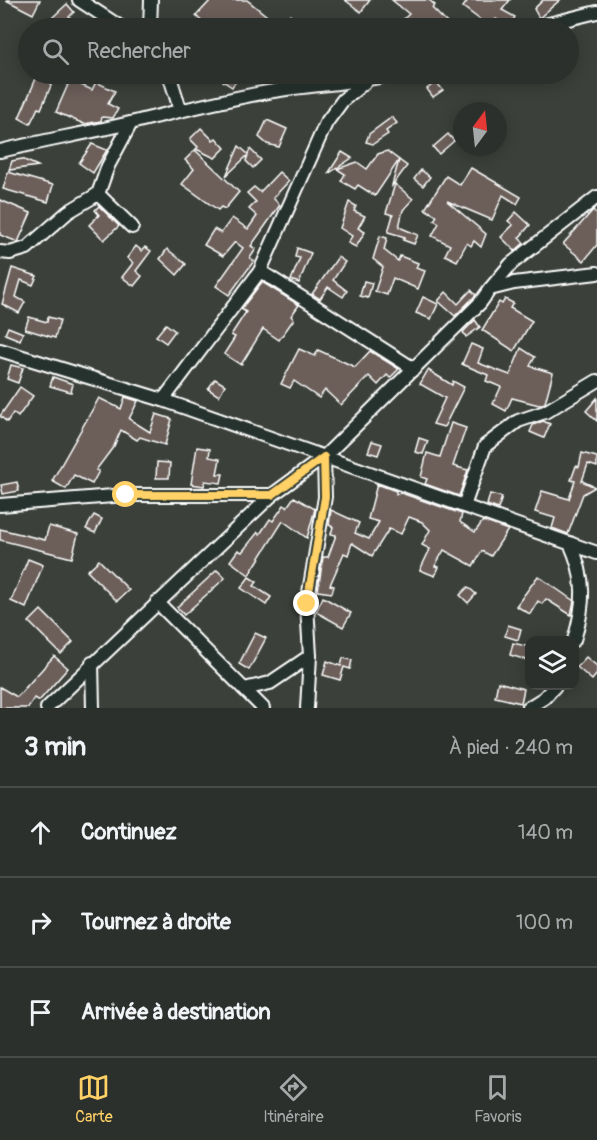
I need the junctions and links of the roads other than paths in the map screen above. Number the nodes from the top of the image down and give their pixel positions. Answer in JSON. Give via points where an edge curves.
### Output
{"nodes":[{"id":1,"x":79,"y":0,"type":"edge"},
{"id":2,"x":151,"y":0,"type":"edge"},
{"id":3,"x":597,"y":12,"type":"edge"},
{"id":4,"x":107,"y":18,"type":"edge"},
{"id":5,"x":150,"y":18,"type":"edge"},
{"id":6,"x":573,"y":18,"type":"edge"},
{"id":7,"x":172,"y":84,"type":"edge"},
{"id":8,"x":320,"y":84,"type":"edge"},
{"id":9,"x":362,"y":84,"type":"edge"},
{"id":10,"x":180,"y":109,"type":"junction"},
{"id":11,"x":131,"y":123,"type":"junction"},
{"id":12,"x":0,"y":151,"type":"edge"},
{"id":13,"x":98,"y":194,"type":"junction"},
{"id":14,"x":597,"y":197,"type":"edge"},
{"id":15,"x":132,"y":226,"type":"dead end"},
{"id":16,"x":0,"y":252,"type":"edge"},
{"id":17,"x":260,"y":271,"type":"junction"},
{"id":18,"x":597,"y":273,"type":"edge"},
{"id":19,"x":490,"y":289,"type":"junction"},
{"id":20,"x":0,"y":350,"type":"edge"},
{"id":21,"x":414,"y":369,"type":"junction"},
{"id":22,"x":597,"y":381,"type":"edge"},
{"id":23,"x":163,"y":400,"type":"junction"},
{"id":24,"x":324,"y":457,"type":"junction"},
{"id":25,"x":272,"y":495,"type":"junction"},
{"id":26,"x":0,"y":505,"type":"edge"},
{"id":27,"x":464,"y":506,"type":"junction"},
{"id":28,"x":570,"y":543,"type":"junction"},
{"id":29,"x":597,"y":553,"type":"edge"},
{"id":30,"x":157,"y":602,"type":"junction"},
{"id":31,"x":575,"y":636,"type":"edge"},
{"id":32,"x":310,"y":656,"type":"junction"},
{"id":33,"x":92,"y":663,"type":"junction"},
{"id":34,"x":244,"y":689,"type":"junction"},
{"id":35,"x":551,"y":690,"type":"edge"},
{"id":36,"x":47,"y":708,"type":"edge"},
{"id":37,"x":93,"y":708,"type":"edge"},
{"id":38,"x":263,"y":708,"type":"edge"},
{"id":39,"x":308,"y":708,"type":"edge"},
{"id":40,"x":528,"y":708,"type":"edge"}],
"edges":[{"from":1,"to":4,"type":"street"},
{"from":2,"to":5,"type":"street"},
{"from":3,"to":6,"type":"street"},
{"from":7,"to":10,"type":"street"},
{"from":8,"to":10,"type":"street"},
{"from":9,"to":17,"type":"street","via":[[343,100],[326,123]]},
{"from":10,"to":11,"type":"street"},
{"from":11,"to":12,"type":"street"},
{"from":11,"to":13,"type":"street"},
{"from":13,"to":15,"type":"street"},
{"from":13,"to":16,"type":"street","via":[[68,212],[27,248]]},
{"from":14,"to":19,"type":"street","via":[[511,264]]},
{"from":17,"to":21,"type":"street"},
{"from":17,"to":23,"type":"street"},
{"from":18,"to":19,"type":"street"},
{"from":19,"to":21,"type":"street"},
{"from":20,"to":23,"type":"street"},
{"from":21,"to":24,"type":"street"},
{"from":22,"to":27,"type":"street","via":[[545,412],[518,421],[485,446]]},
{"from":23,"to":24,"type":"street"},
{"from":24,"to":25,"type":"street"},
{"from":24,"to":27,"type":"street"},
{"from":24,"to":32,"type":"street","via":[[325,497],[307,604]]},
{"from":25,"to":26,"type":"street","via":[[126,495]]},
{"from":25,"to":30,"type":"street"},
{"from":27,"to":28,"type":"street"},
{"from":28,"to":29,"type":"street"},
{"from":28,"to":31,"type":"street","via":[[584,583]]},
{"from":30,"to":33,"type":"street"},
{"from":30,"to":34,"type":"street"},
{"from":32,"to":34,"type":"street","via":[[270,683]]},
{"from":32,"to":39,"type":"street"},
{"from":33,"to":36,"type":"street"},
{"from":33,"to":37,"type":"street"},
{"from":34,"to":38,"type":"street"},
{"from":35,"to":40,"type":"street"}]}
